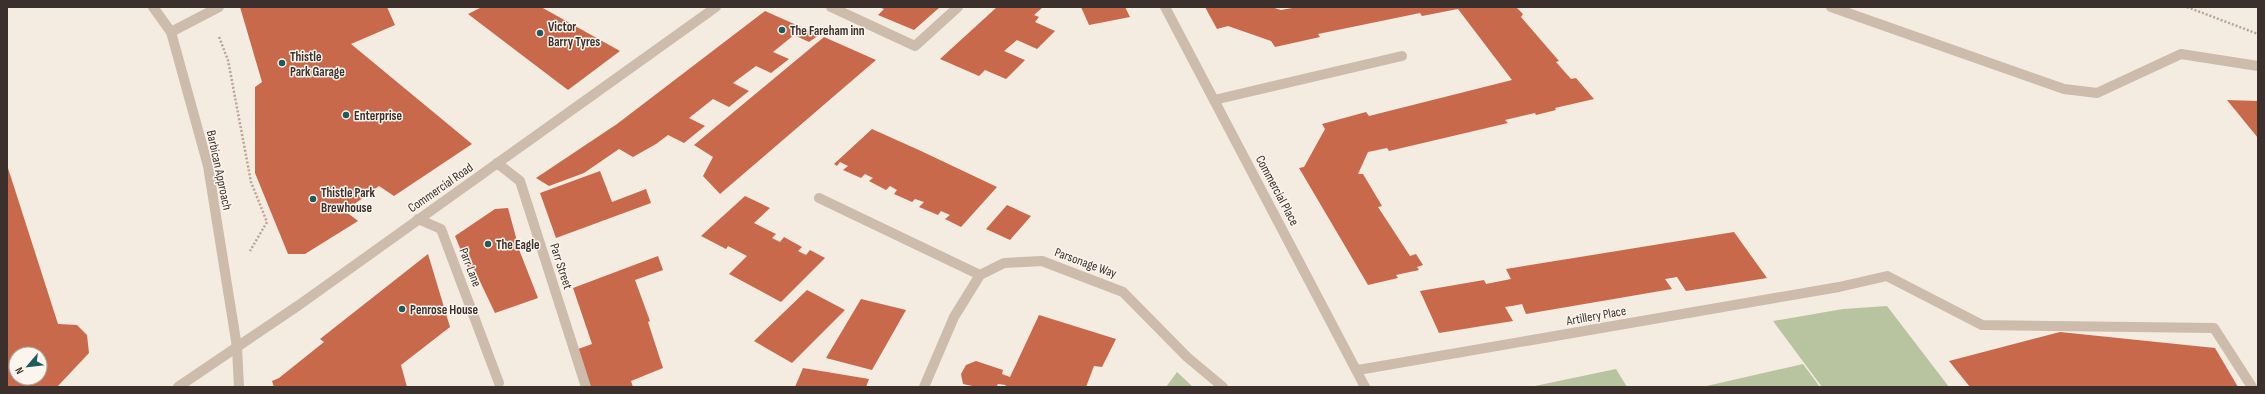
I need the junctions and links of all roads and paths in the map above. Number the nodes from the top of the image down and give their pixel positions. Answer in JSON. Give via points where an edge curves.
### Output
{"nodes":[{"id":1,"x":153,"y":7,"type":"edge"},
{"id":2,"x":219,"y":7,"type":"edge"},
{"id":3,"x":716,"y":7,"type":"edge"},
{"id":4,"x":831,"y":7,"type":"edge"},
{"id":5,"x":958,"y":7,"type":"edge"},
{"id":6,"x":1165,"y":7,"type":"edge"},
{"id":7,"x":1830,"y":7,"type":"edge"},
{"id":8,"x":2188,"y":7,"type":"edge"},
{"id":9,"x":210,"y":12,"type":"junction"},
{"id":10,"x":171,"y":32,"type":"junction"},
{"id":11,"x":2258,"y":34,"type":"edge"},
{"id":12,"x":1402,"y":56,"type":"dead end"},
{"id":13,"x":2258,"y":66,"type":"edge"},
{"id":14,"x":1214,"y":100,"type":"junction"},
{"id":15,"x":497,"y":163,"type":"junction"},
{"id":16,"x":819,"y":198,"type":"dead end"},
{"id":17,"x":418,"y":219,"type":"junction"},
{"id":18,"x":980,"y":275,"type":"junction"},
{"id":19,"x":228,"y":288,"type":"junction"},
{"id":20,"x":237,"y":347,"type":"junction"},
{"id":21,"x":1358,"y":370,"type":"junction"},
{"id":22,"x":499,"y":383,"type":"dead end"},
{"id":23,"x":178,"y":387,"type":"edge"},
{"id":24,"x":239,"y":387,"type":"edge"},
{"id":25,"x":586,"y":387,"type":"edge"},
{"id":26,"x":924,"y":387,"type":"edge"},
{"id":27,"x":1223,"y":387,"type":"edge"},
{"id":28,"x":1365,"y":387,"type":"edge"},
{"id":29,"x":2252,"y":387,"type":"edge"}],
"edges":[{"from":1,"to":10,"type":"street","name":"Barbican Approach"},
{"from":2,"to":9,"type":"street"},
{"from":3,"to":15,"type":"street","name":"Commercial Road"},
{"from":4,"to":5,"type":"street","via":[[914,46]]},
{"from":6,"to":14,"type":"street","name":"Commercial Place"},
{"from":7,"to":13,"type":"street","via":[[2064,89],[2097,93],[2180,54]]},
{"from":8,"to":11,"type":"path"},
{"from":9,"to":10,"type":"street"},
{"from":9,"to":19,"type":"path","via":[[228,60],[251,182],[267,222]]},
{"from":10,"to":19,"type":"street","name":"Barbican Approach","via":[[208,166]]},
{"from":12,"to":14,"type":"street"},
{"from":14,"to":21,"type":"street","name":"Commercial Place"},
{"from":15,"to":17,"type":"street","name":"Commercial Road"},
{"from":15,"to":25,"type":"street","name":"Parr Street","via":[[520,180]]},
{"from":16,"to":18,"type":"street"},
{"from":17,"to":20,"type":"street","name":"Commercial Road"},
{"from":17,"to":22,"type":"street","name":"Parr Lane","via":[[441,229]]},
{"from":18,"to":26,"type":"street","via":[[954,317]]},
{"from":18,"to":27,"type":"street","name":"Parsonage Way","via":[[1004,263],[1042,261],[1123,292],[1187,357]]},
{"from":19,"to":20,"type":"street","name":"Barbican Approach"},
{"from":20,"to":23,"type":"street","name":"Commercial Road"},
{"from":20,"to":24,"type":"street","name":"Barbican Approach"},
{"from":21,"to":28,"type":"street","name":"Commercial Place"},
{"from":21,"to":29,"type":"street","name":"Artillery Place","via":[[1839,287],[1887,276],[1982,325],[2214,328]]}]}
